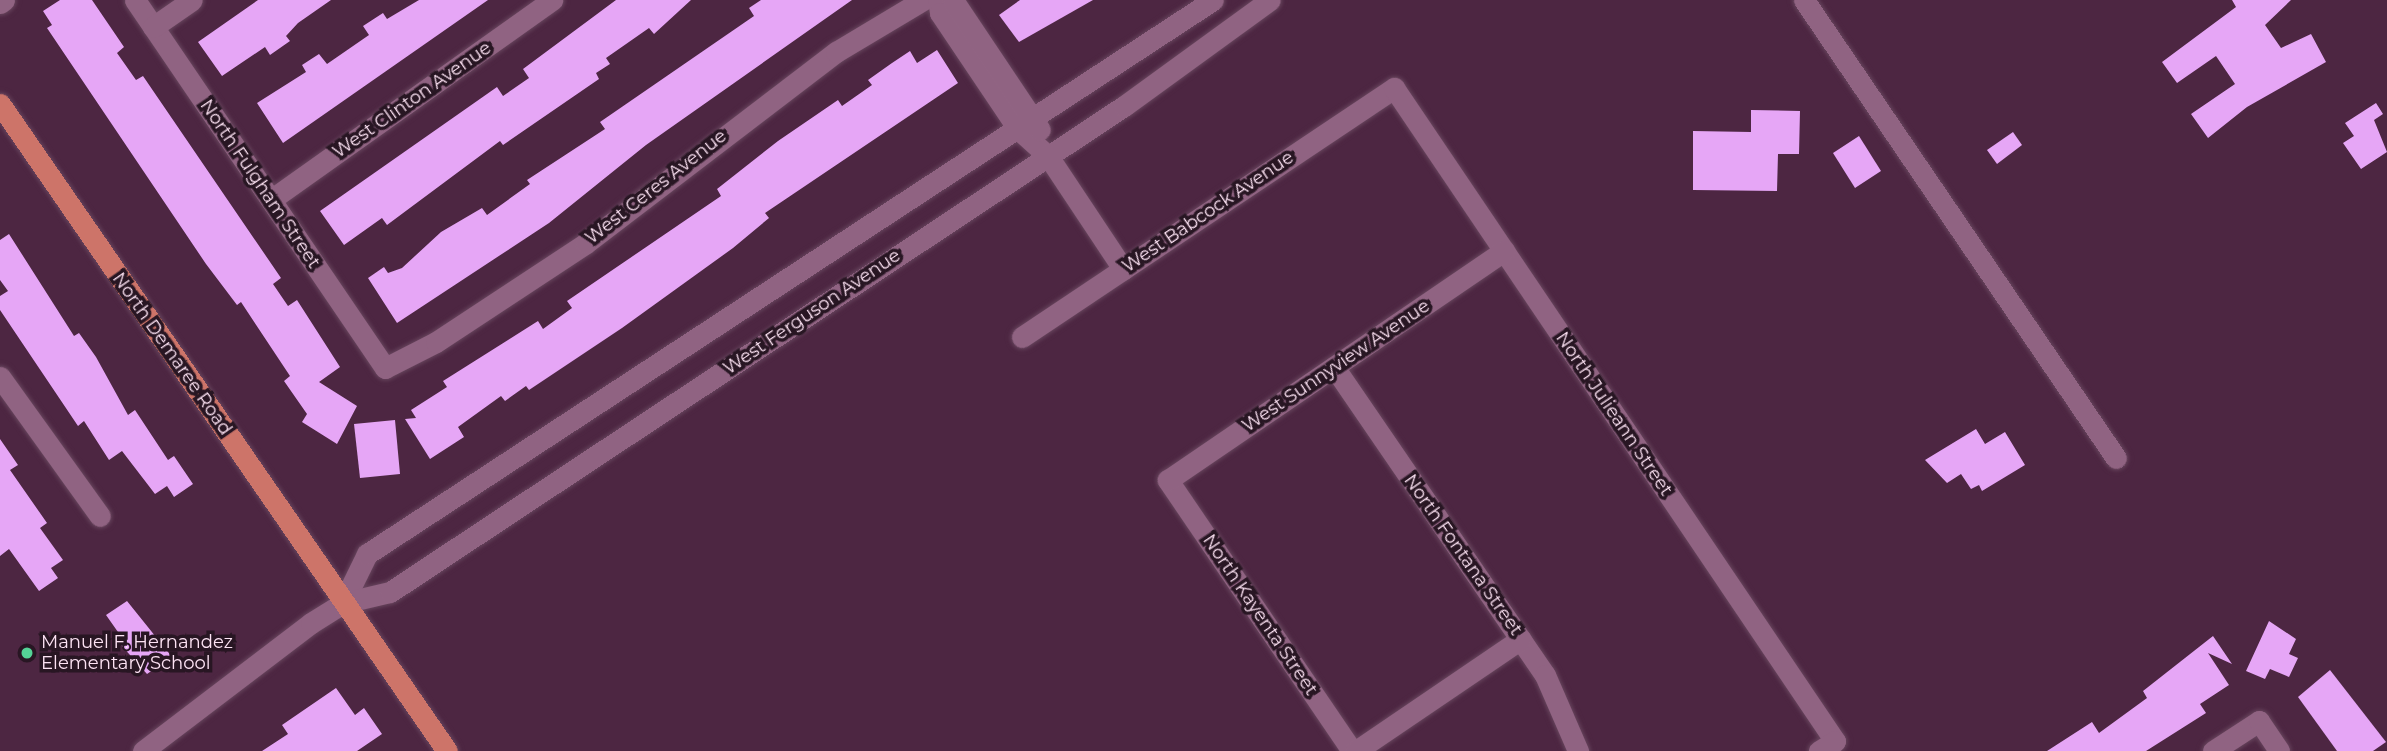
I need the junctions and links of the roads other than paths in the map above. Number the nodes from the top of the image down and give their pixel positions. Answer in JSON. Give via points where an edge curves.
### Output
{"nodes":[{"id":1,"x":135,"y":0,"type":"edge"},
{"id":2,"x":192,"y":0,"type":"edge"},
{"id":3,"x":923,"y":0,"type":"edge"},
{"id":4,"x":938,"y":0,"type":"edge"},
{"id":5,"x":953,"y":0,"type":"edge"},
{"id":6,"x":1213,"y":0,"type":"edge"},
{"id":7,"x":1270,"y":0,"type":"edge"},
{"id":8,"x":1804,"y":0,"type":"edge"},
{"id":9,"x":548,"y":1,"type":"edge"},
{"id":10,"x":153,"y":27,"type":"junction"},
{"id":11,"x":1394,"y":88,"type":"joint"},
{"id":12,"x":0,"y":104,"type":"edge"},
{"id":13,"x":1027,"y":123,"type":"junction"},
{"id":14,"x":1048,"y":156,"type":"junction"},
{"id":15,"x":272,"y":200,"type":"junction"},
{"id":16,"x":1504,"y":251,"type":"junction"},
{"id":17,"x":1123,"y":269,"type":"junction"},
{"id":18,"x":1022,"y":337,"type":"dead end"},
{"id":19,"x":1334,"y":367,"type":"junction"},
{"id":20,"x":385,"y":368,"type":"joint"},
{"id":21,"x":0,"y":377,"type":"edge"},
{"id":22,"x":2116,"y":458,"type":"dead end"},
{"id":23,"x":1168,"y":480,"type":"joint"},
{"id":24,"x":100,"y":516,"type":"dead end"},
{"id":25,"x":343,"y":603,"type":"junction"},
{"id":26,"x":1521,"y":639,"type":"junction"},
{"id":27,"x":1827,"y":746,"type":"edge"},
{"id":28,"x":143,"y":751,"type":"edge"},
{"id":29,"x":447,"y":751,"type":"edge"},
{"id":30,"x":1354,"y":751,"type":"edge"},
{"id":31,"x":1578,"y":751,"type":"edge"},
{"id":32,"x":2213,"y":751,"type":"edge"},
{"id":33,"x":2279,"y":751,"type":"edge"}],
"edges":[{"from":1,"to":10,"type":"street","name":"North Fulgham Street"},
{"from":2,"to":10,"type":"street"},
{"from":3,"to":20,"type":"street","name":"West Ceres Avenue","via":[[836,52],[586,243],[436,342]]},
{"from":4,"to":13,"type":"street","via":[[940,13]]},
{"from":5,"to":13,"type":"street"},
{"from":6,"to":13,"type":"street","name":"West Ferguson Avenue"},
{"from":7,"to":14,"type":"street","name":"West Ferguson Avenue"},
{"from":8,"to":22,"type":"street"},
{"from":9,"to":15,"type":"street","name":"West Clinton Avenue"},
{"from":10,"to":15,"type":"street","name":"North Fulgham Street"},
{"from":11,"to":16,"type":"street","name":"North Julieann Street"},
{"from":11,"to":17,"type":"street","name":"West Babcock Avenue"},
{"from":12,"to":25,"type":"main road","name":"North Demaree Road"},
{"from":13,"to":14,"type":"street"},
{"from":13,"to":25,"type":"street","name":"West Ferguson Avenue","via":[[367,554]]},
{"from":14,"to":17,"type":"street"},
{"from":14,"to":25,"type":"street","name":"West Ferguson Avenue","via":[[390,592]]},
{"from":15,"to":20,"type":"street","name":"North Fulgham Street"},
{"from":16,"to":19,"type":"street","name":"West Sunnyview Avenue"},
{"from":16,"to":27,"type":"street","name":"North Julieann Street"},
{"from":17,"to":18,"type":"street","name":"West Babcock Avenue"},
{"from":19,"to":23,"type":"street","name":"West Sunnyview Avenue"},
{"from":19,"to":26,"type":"street","name":"North Fontana Street"},
{"from":21,"to":24,"type":"street"},
{"from":23,"to":30,"type":"street","name":"North Kayenta Street"},
{"from":25,"to":28,"type":"street","name":"West Ferguson Avenue"},
{"from":25,"to":29,"type":"main road","name":"North Demaree Road"},
{"from":26,"to":30,"type":"street"},
{"from":26,"to":31,"type":"street","name":"North Fontana Street","via":[[1562,703]]},
{"from":32,"to":33,"type":"street","via":[[2259,721]]}]}
